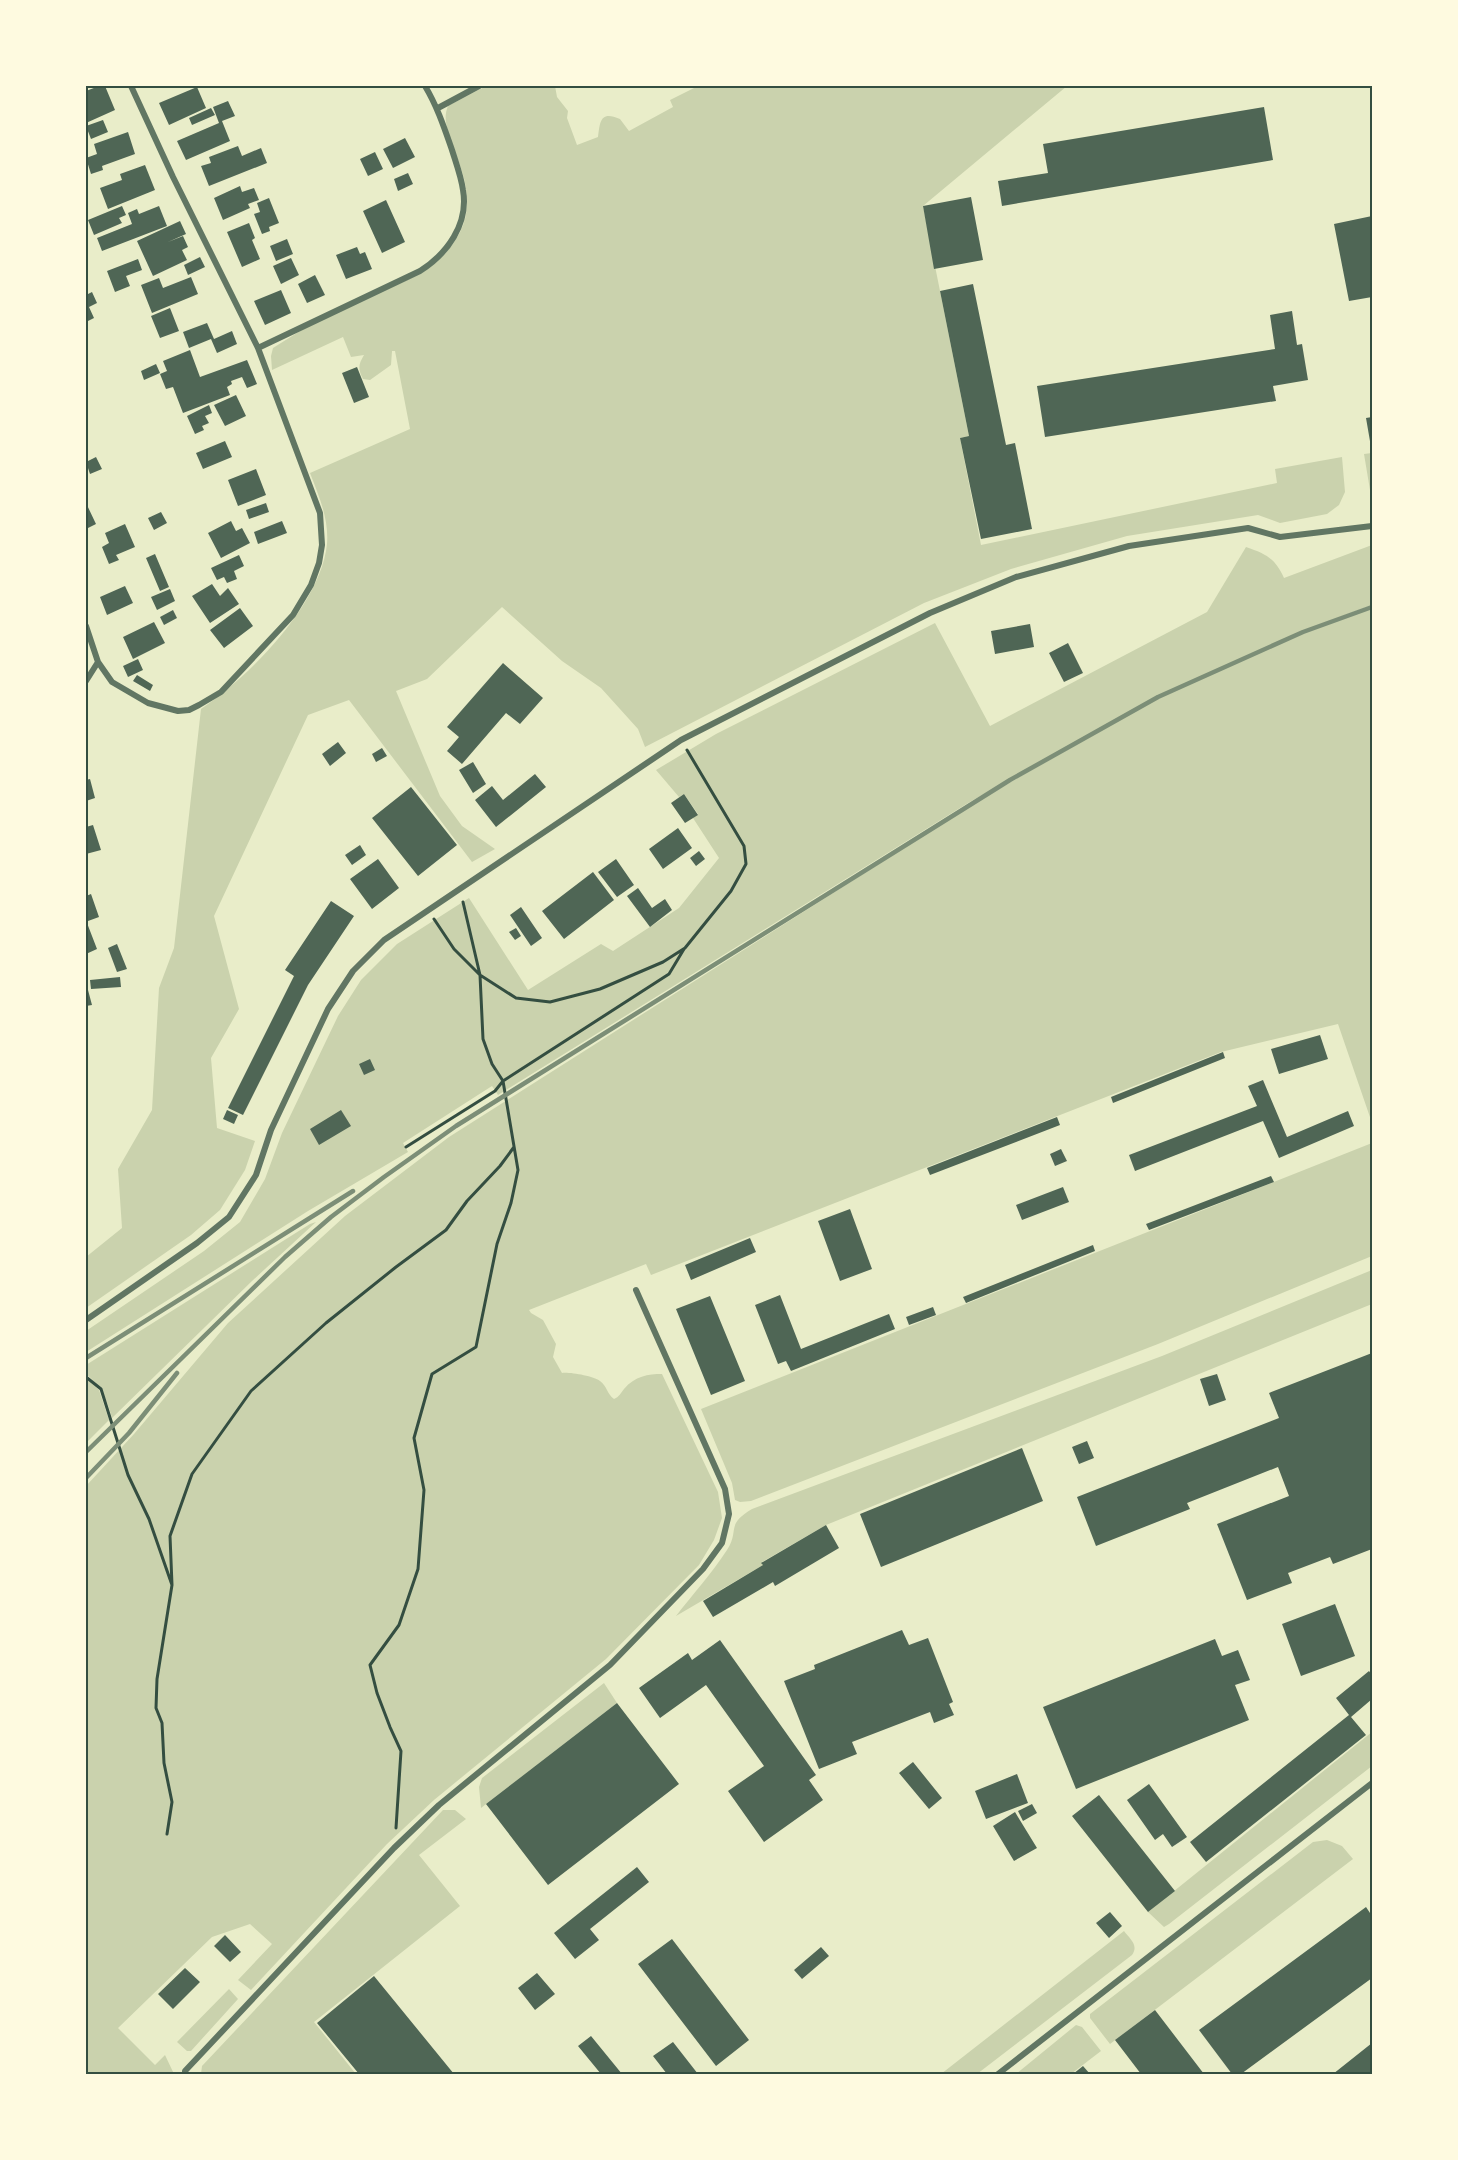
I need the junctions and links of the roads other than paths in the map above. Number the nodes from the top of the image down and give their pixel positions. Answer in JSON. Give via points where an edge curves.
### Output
{"nodes":[{"id":1,"x":131,"y":86,"type":"edge"},
{"id":2,"x":425,"y":86,"type":"edge"},
{"id":3,"x":479,"y":86,"type":"edge"},
{"id":4,"x":438,"y":108,"type":"junction"},
{"id":5,"x":258,"y":348,"type":"junction"},
{"id":6,"x":1372,"y":526,"type":"edge"},
{"id":7,"x":86,"y":626,"type":"edge"},
{"id":8,"x":98,"y":662,"type":"junction"},
{"id":9,"x":86,"y":681,"type":"edge"},
{"id":10,"x":636,"y":1290,"type":"dead end"},
{"id":11,"x":86,"y":1320,"type":"edge"},
{"id":12,"x":1372,"y":1784,"type":"edge"},
{"id":13,"x":185,"y":2074,"type":"edge"},
{"id":14,"x":998,"y":2074,"type":"edge"}],
"edges":[{"from":1,"to":5,"type":"street"},
{"from":2,"to":4,"type":"street"},
{"from":3,"to":4,"type":"street"},
{"from":4,"to":5,"type":"street","via":[[464,191],[460,222],[447,248],[420,271]]},
{"from":5,"to":8,"type":"street","via":[[320,513],[322,545],[311,585],[293,615],[221,692],[189,710],[148,703],[112,682]]},
{"from":6,"to":11,"type":"street","via":[[1280,537],[1248,528],[1129,546],[1016,577],[930,613],[681,740],[384,940],[353,971],[328,1009],[271,1130],[256,1175],[229,1217]]},
{"from":7,"to":8,"type":"street"},
{"from":8,"to":9,"type":"street"},
{"from":10,"to":13,"type":"street","via":[[725,1489],[729,1514],[722,1543],[703,1569],[610,1665],[439,1805],[394,1848],[253,1996]]},
{"from":12,"to":14,"type":"street"}]}
